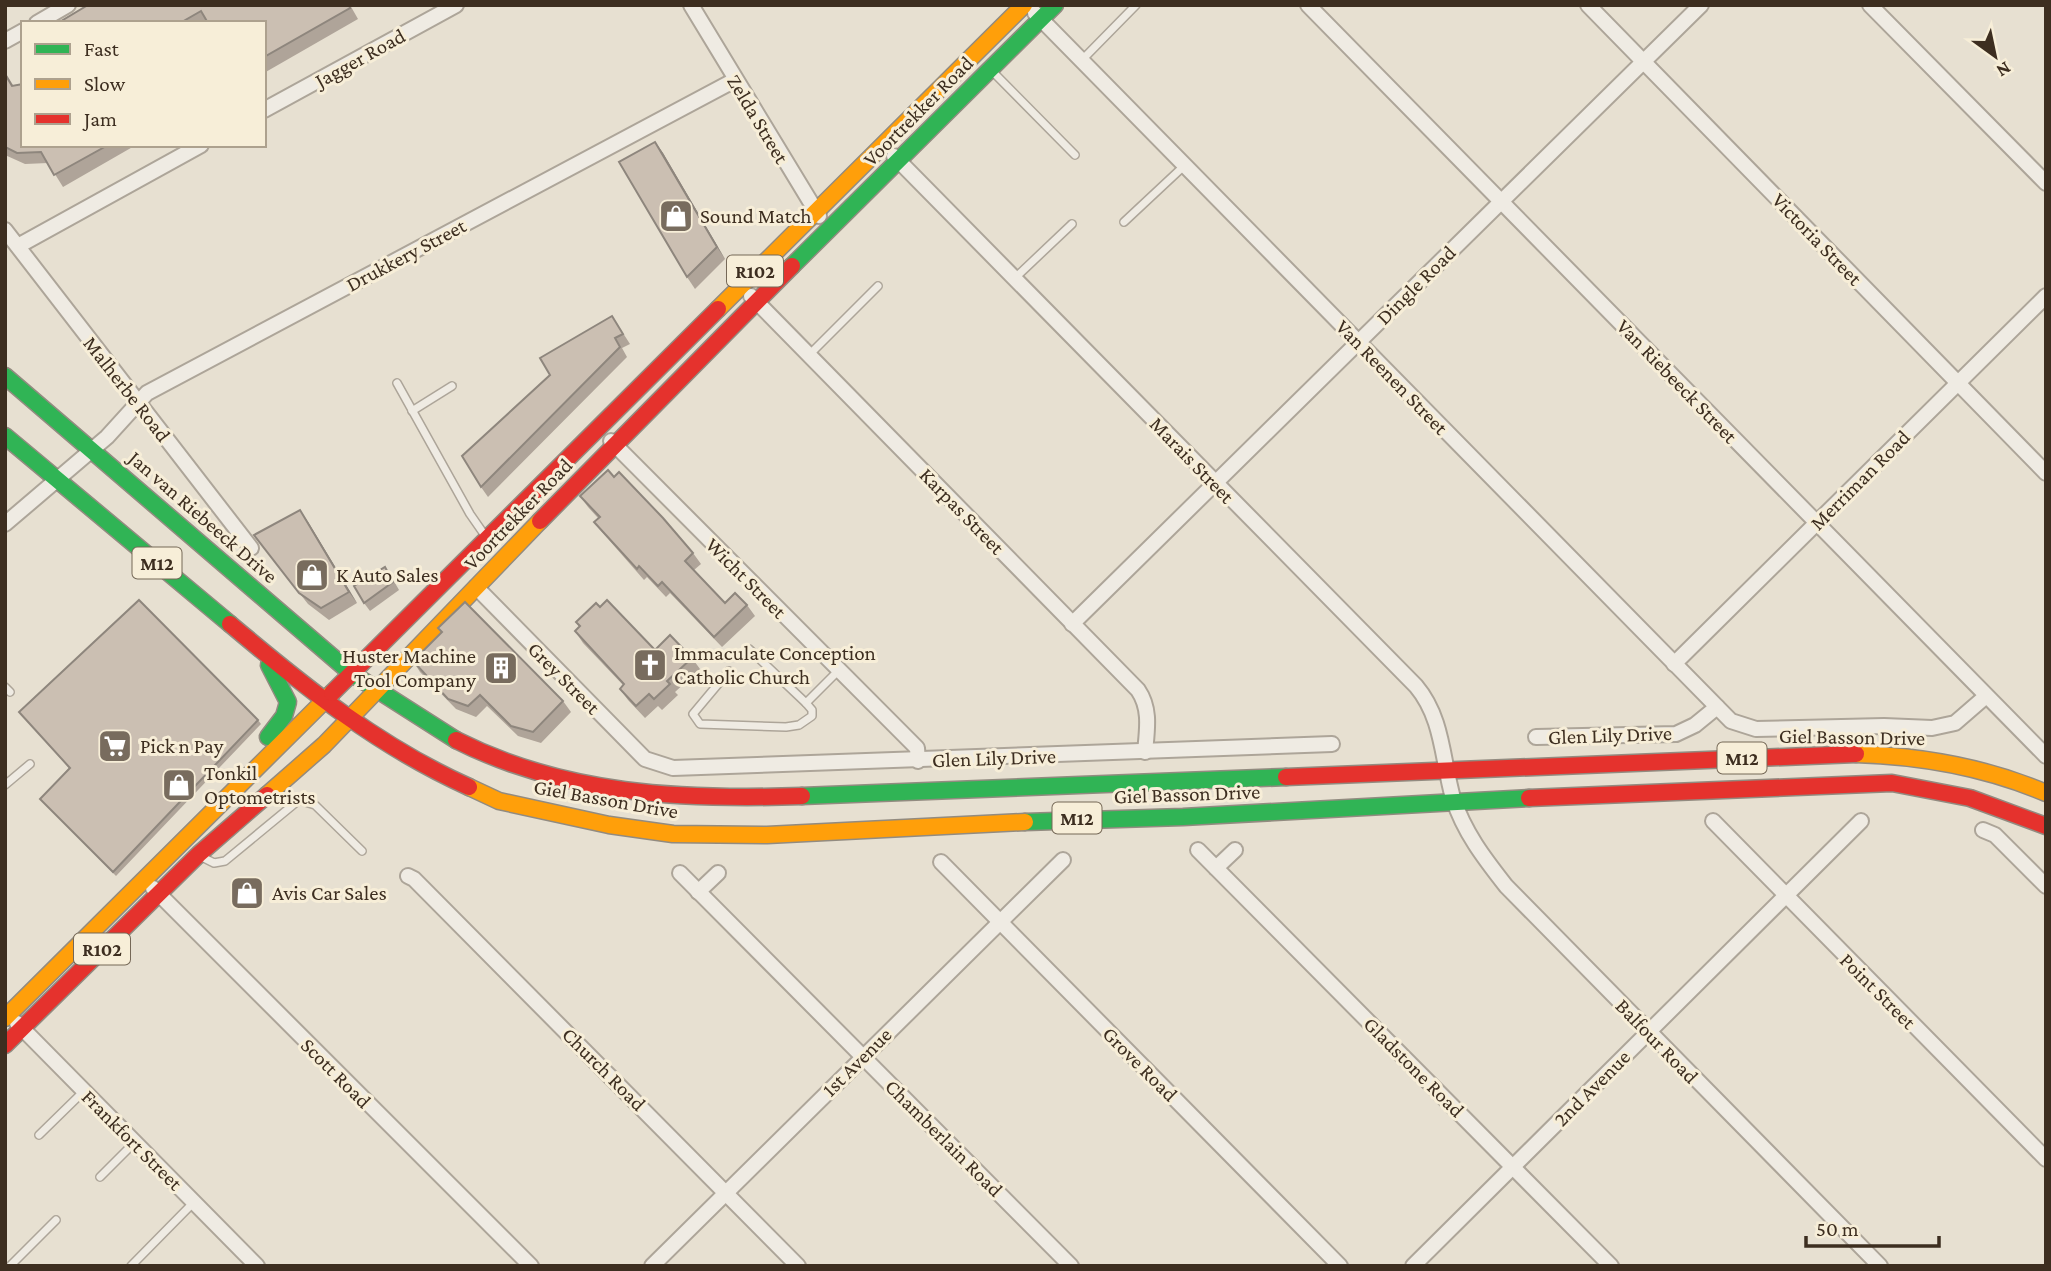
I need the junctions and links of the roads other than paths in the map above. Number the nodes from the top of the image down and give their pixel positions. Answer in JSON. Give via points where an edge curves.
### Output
{"nodes":[{"id":1,"x":68,"y":5,"type":"edge"},
{"id":2,"x":456,"y":5,"type":"edge"},
{"id":3,"x":691,"y":5,"type":"edge"},
{"id":4,"x":1026,"y":5,"type":"edge"},
{"id":5,"x":1055,"y":5,"type":"edge"},
{"id":6,"x":1136,"y":5,"type":"edge"},
{"id":7,"x":1308,"y":5,"type":"edge"},
{"id":8,"x":1588,"y":5,"type":"edge"},
{"id":9,"x":1701,"y":5,"type":"edge"},
{"id":10,"x":1870,"y":5,"type":"edge"},
{"id":11,"x":1041,"y":19,"type":"junction"},
{"id":12,"x":40,"y":21,"type":"edge"},
{"id":13,"x":21,"y":32,"type":"edge"},
{"id":14,"x":5,"y":41,"type":"edge"},
{"id":15,"x":1082,"y":60,"type":"junction"},
{"id":16,"x":1643,"y":62,"type":"junction"},
{"id":17,"x":990,"y":69,"type":"junction"},
{"id":18,"x":735,"y":80,"type":"junction"},
{"id":19,"x":266,"y":109,"type":"edge"},
{"id":20,"x":883,"y":145,"type":"junction"},
{"id":21,"x":197,"y":147,"type":"edge"},
{"id":22,"x":1075,"y":155,"type":"dead end"},
{"id":23,"x":899,"y":160,"type":"junction"},
{"id":24,"x":1185,"y":164,"type":"junction"},
{"id":25,"x":2046,"y":183,"type":"edge"},
{"id":26,"x":1501,"y":201,"type":"junction"},
{"id":27,"x":814,"y":212,"type":"junction"},
{"id":28,"x":1124,"y":222,"type":"dead end"},
{"id":29,"x":1072,"y":224,"type":"dead end"},
{"id":30,"x":831,"y":229,"type":"junction"},
{"id":31,"x":5,"y":230,"type":"edge"},
{"id":32,"x":18,"y":246,"type":"junction"},
{"id":33,"x":1014,"y":278,"type":"junction"},
{"id":34,"x":740,"y":286,"type":"junction"},
{"id":35,"x":878,"y":286,"type":"dead end"},
{"id":36,"x":2046,"y":296,"type":"edge"},
{"id":37,"x":756,"y":301,"type":"junction"},
{"id":38,"x":1358,"y":342,"type":"junction"},
{"id":39,"x":809,"y":355,"type":"junction"},
{"id":40,"x":5,"y":376,"type":"edge"},
{"id":41,"x":397,"y":383,"type":"dead end"},
{"id":42,"x":1958,"y":383,"type":"junction"},
{"id":43,"x":452,"y":386,"type":"dead end"},
{"id":44,"x":137,"y":403,"type":"junction"},
{"id":45,"x":412,"y":411,"type":"junction"},
{"id":46,"x":598,"y":427,"type":"junction"},
{"id":47,"x":5,"y":436,"type":"edge"},
{"id":48,"x":615,"y":445,"type":"junction"},
{"id":49,"x":92,"y":449,"type":"junction"},
{"id":50,"x":2046,"y":472,"type":"edge"},
{"id":51,"x":56,"y":479,"type":"junction"},
{"id":52,"x":1214,"y":483,"type":"junction"},
{"id":53,"x":1816,"y":523,"type":"junction"},
{"id":54,"x":5,"y":524,"type":"edge"},
{"id":55,"x":486,"y":537,"type":"junction"},
{"id":56,"x":251,"y":548,"type":"dead end"},
{"id":57,"x":476,"y":587,"type":"junction"},
{"id":58,"x":1072,"y":624,"type":"junction"},
{"id":59,"x":259,"y":647,"type":"junction"},
{"id":60,"x":749,"y":649,"type":"dead end"},
{"id":61,"x":1674,"y":664,"type":"junction"},
{"id":62,"x":729,"y":671,"type":"dead end"},
{"id":63,"x":838,"y":671,"type":"junction"},
{"id":64,"x":351,"y":673,"type":"junction"},
{"id":65,"x":374,"y":690,"type":"junction"},
{"id":66,"x":1985,"y":697,"type":"junction"},
{"id":67,"x":323,"y":702,"type":"junction"},
{"id":68,"x":806,"y":703,"type":"junction"},
{"id":69,"x":1717,"y":707,"type":"junction"},
{"id":70,"x":348,"y":719,"type":"junction"},
{"id":71,"x":1536,"y":737,"type":"dead end"},
{"id":72,"x":1332,"y":744,"type":"dead end"},
{"id":73,"x":1145,"y":752,"type":"junction"},
{"id":74,"x":2046,"y":756,"type":"edge"},
{"id":75,"x":918,"y":761,"type":"junction"},
{"id":76,"x":30,"y":764,"type":"dead end"},
{"id":77,"x":656,"y":765,"type":"joint"},
{"id":78,"x":1445,"y":770,"type":"junction"},
{"id":79,"x":5,"y":785,"type":"edge"},
{"id":80,"x":2046,"y":793,"type":"edge"},
{"id":81,"x":1454,"y":801,"type":"junction"},
{"id":82,"x":221,"y":802,"type":"junction"},
{"id":83,"x":1713,"y":821,"type":"dead end"},
{"id":84,"x":1861,"y":821,"type":"dead end"},
{"id":85,"x":2046,"y":825,"type":"edge"},
{"id":86,"x":1983,"y":830,"type":"dead end"},
{"id":87,"x":1198,"y":850,"type":"dead end"},
{"id":88,"x":1235,"y":850,"type":"dead end"},
{"id":89,"x":362,"y":851,"type":"dead end"},
{"id":90,"x":199,"y":854,"type":"junction"},
{"id":91,"x":1063,"y":860,"type":"dead end"},
{"id":92,"x":941,"y":862,"type":"dead end"},
{"id":93,"x":1216,"y":868,"type":"junction"},
{"id":94,"x":680,"y":873,"type":"dead end"},
{"id":95,"x":718,"y":873,"type":"dead end"},
{"id":96,"x":408,"y":876,"type":"dead end"},
{"id":97,"x":144,"y":877,"type":"junction"},
{"id":98,"x":2046,"y":886,"type":"edge"},
{"id":99,"x":698,"y":892,"type":"junction"},
{"id":100,"x":158,"y":893,"type":"junction"},
{"id":101,"x":1785,"y":896,"type":"junction"},
{"id":102,"x":1000,"y":922,"type":"junction"},
{"id":103,"x":7,"y":1016,"type":"edge"},
{"id":104,"x":22,"y":1028,"type":"junction"},
{"id":105,"x":1648,"y":1032,"type":"junction"},
{"id":106,"x":5,"y":1045,"type":"edge"},
{"id":107,"x":863,"y":1056,"type":"junction"},
{"id":108,"x":84,"y":1091,"type":"junction"},
{"id":109,"x":39,"y":1135,"type":"dead end"},
{"id":110,"x":134,"y":1143,"type":"junction"},
{"id":111,"x":2046,"y":1159,"type":"edge"},
{"id":112,"x":1513,"y":1167,"type":"junction"},
{"id":113,"x":100,"y":1177,"type":"dead end"},
{"id":114,"x":726,"y":1192,"type":"junction"},
{"id":115,"x":194,"y":1202,"type":"junction"},
{"id":116,"x":56,"y":1220,"type":"dead end"},
{"id":117,"x":10,"y":1266,"type":"edge"},
{"id":118,"x":131,"y":1266,"type":"edge"},
{"id":119,"x":257,"y":1266,"type":"edge"},
{"id":120,"x":531,"y":1266,"type":"edge"},
{"id":121,"x":652,"y":1266,"type":"edge"},
{"id":122,"x":799,"y":1266,"type":"edge"},
{"id":123,"x":1071,"y":1266,"type":"edge"},
{"id":124,"x":1340,"y":1266,"type":"edge"},
{"id":125,"x":1413,"y":1266,"type":"edge"},
{"id":126,"x":1611,"y":1266,"type":"edge"},
{"id":127,"x":1880,"y":1266,"type":"edge"}],
"edges":[{"from":1,"to":12,"type":"street"},
{"from":2,"to":19,"type":"street","name":"Jagger Road"},
{"from":3,"to":18,"type":"street","name":"Zelda Street"},
{"from":4,"to":11,"type":"street","name":"Van Reenen Street"},
{"from":4,"to":20,"type":"main road","name":"Voortrekker Road","number":"R102"},
{"from":5,"to":11,"type":"main road","name":"Voortrekker Road","number":"R102"},
{"from":6,"to":15,"type":"lane"},
{"from":7,"to":26,"type":"street","name":"Van Riebeeck Street"},
{"from":8,"to":16,"type":"street","name":"Victoria Street"},
{"from":9,"to":16,"type":"street","name":"Dingle Road"},
{"from":10,"to":25,"type":"street"},
{"from":11,"to":15,"type":"street","name":"Van Reenen Street"},
{"from":11,"to":17,"type":"main road","name":"Voortrekker Road","number":"R102"},
{"from":13,"to":14,"type":"street"},
{"from":15,"to":24,"type":"street","name":"Van Reenen Street"},
{"from":16,"to":26,"type":"street","name":"Dingle Road"},
{"from":16,"to":42,"type":"street","name":"Victoria Street"},
{"from":17,"to":22,"type":"lane"},
{"from":17,"to":23,"type":"main road","name":"Voortrekker Road","number":"R102"},
{"from":18,"to":27,"type":"street","name":"Zelda Street"},
{"from":18,"to":44,"type":"street","name":"Drukkery Street","via":[[147,393]]},
{"from":20,"to":23,"type":"street","name":"Marais Street"},
{"from":20,"to":27,"type":"main road","name":"Voortrekker Road","number":"R102"},
{"from":21,"to":32,"type":"street"},
{"from":23,"to":30,"type":"main road","name":"Voortrekker Road","number":"R102"},
{"from":23,"to":33,"type":"street","name":"Marais Street"},
{"from":24,"to":28,"type":"lane"},
{"from":24,"to":38,"type":"street","name":"Van Reenen Street"},
{"from":26,"to":38,"type":"street","name":"Dingle Road"},
{"from":26,"to":53,"type":"street","name":"Van Riebeeck Street"},
{"from":27,"to":30,"type":"street","name":"Zelda Street"},
{"from":27,"to":34,"type":"main road","name":"Voortrekker Road","number":"R102"},
{"from":29,"to":33,"type":"lane"},
{"from":30,"to":37,"type":"main road","name":"Voortrekker Road","number":"R102"},
{"from":31,"to":32,"type":"street","name":"Malherbe Road"},
{"from":32,"to":44,"type":"street","name":"Malherbe Road"},
{"from":33,"to":52,"type":"street","name":"Marais Street"},
{"from":34,"to":37,"type":"street","name":"Karpas Street"},
{"from":34,"to":46,"type":"main road","name":"Voortrekker Road","number":"R102"},
{"from":35,"to":39,"type":"lane"},
{"from":36,"to":42,"type":"street","name":"Merriman Road"},
{"from":37,"to":39,"type":"street","name":"Karpas Street"},
{"from":37,"to":48,"type":"main road","name":"Voortrekker Road","number":"R102"},
{"from":38,"to":52,"type":"street","name":"Dingle Road"},
{"from":38,"to":61,"type":"street","name":"Van Reenen Street"},
{"from":39,"to":58,"type":"street","name":"Karpas Street"},
{"from":40,"to":49,"type":"main road","name":"Jan van Riebeeck Drive","number":"M12"},
{"from":41,"to":45,"type":"lane"},
{"from":42,"to":50,"type":"street","name":"Victoria Street"},
{"from":42,"to":53,"type":"street","name":"Merriman Road"},
{"from":43,"to":45,"type":"lane"},
{"from":44,"to":49,"type":"street","name":"Drukkery Street"},
{"from":44,"to":56,"type":"street","name":"Malherbe Road"},
{"from":45,"to":55,"type":"lane"},
{"from":46,"to":48,"type":"street","name":"Wicht Street"},
{"from":46,"to":55,"type":"main road","name":"Voortrekker Road","number":"R102"},
{"from":47,"to":51,"type":"main road","number":"M12"},
{"from":48,"to":57,"type":"main road","name":"Voortrekker Road","number":"R102"},
{"from":48,"to":63,"type":"street","name":"Wicht Street"},
{"from":49,"to":51,"type":"street","name":"Drukkery Street"},
{"from":49,"to":64,"type":"main road","name":"Jan van Riebeeck Drive","number":"M12"},
{"from":51,"to":54,"type":"street","name":"Drukkery Street"},
{"from":51,"to":59,"type":"main road","number":"M12"},
{"from":52,"to":58,"type":"street","name":"Dingle Road"},
{"from":52,"to":78,"type":"street","name":"Marais Street","via":[[1424,695],[1436,718]]},
{"from":53,"to":61,"type":"street","name":"Merriman Road"},
{"from":53,"to":66,"type":"street","name":"Van Riebeeck Street"},
{"from":55,"to":64,"type":"main road","name":"Voortrekker Road","number":"R102"},
{"from":57,"to":65,"type":"main road","name":"Voortrekker Road","number":"R102"},
{"from":57,"to":77,"type":"street","name":"Grey Street"},
{"from":58,"to":73,"type":"street","name":"Karpas Street","via":[[1146,701]]},
{"from":59,"to":67,"type":"main road","number":"M12"},
{"from":59,"to":82,"type":"main road","via":[[288,695],[288,716],[241,766]]},
{"from":60,"to":68,"type":"lane"},
{"from":61,"to":69,"type":"street","name":"Van Reenen Street"},
{"from":62,"to":68,"type":"lane","via":[[693,714],[700,724],[799,725],[812,716]]},
{"from":63,"to":68,"type":"lane"},
{"from":63,"to":75,"type":"street","name":"Wicht Street","via":[[917,748]]},
{"from":64,"to":65,"type":"main road","name":"Jan van Riebeeck Drive","number":"M12"},
{"from":64,"to":67,"type":"main road","name":"Voortrekker Road","number":"R102"},
{"from":65,"to":70,"type":"main road","name":"Voortrekker Road","number":"R102"},
{"from":65,"to":78,"type":"main road","name":"Giel Basson Drive","number":"M12","via":[[467,746],[505,762],[552,778],[645,793],[754,797]]},
{"from":66,"to":69,"type":"street","name":"Van Reenen Street","via":[[1955,723],[1932,728],[1747,728]]},
{"from":66,"to":74,"type":"street","name":"Van Riebeeck Street"},
{"from":67,"to":70,"type":"main road","number":"M12"},
{"from":67,"to":82,"type":"main road","name":"Voortrekker Road","number":"R102"},
{"from":69,"to":71,"type":"street","name":"Glen Lily Drive","via":[[1676,734]]},
{"from":70,"to":81,"type":"main road","name":"Giel Basson Drive","number":"M12","via":[[417,764],[499,801],[673,834],[767,835]]},
{"from":70,"to":90,"type":"main road","name":"Voortrekker Road","number":"R102","via":[[277,790]]},
{"from":72,"to":73,"type":"street","name":"Glen Lily Drive"},
{"from":73,"to":75,"type":"street","name":"Glen Lily Drive"},
{"from":75,"to":77,"type":"street","name":"Glen Lily Drive"},
{"from":76,"to":79,"type":"lane"},
{"from":78,"to":80,"type":"main road","name":"Giel Basson Drive","number":"M12","via":[[1880,754],[1946,760]]},
{"from":78,"to":81,"type":"street","name":"Marais Street"},
{"from":81,"to":85,"type":"main road","name":"Giel Basson Drive","number":"M12","via":[[1892,783],[1945,790]]},
{"from":81,"to":105,"type":"street","name":"Balfour Road","via":[[1477,849],[1506,886]]},
{"from":82,"to":97,"type":"main road","name":"Voortrekker Road","number":"R102"},
{"from":83,"to":101,"type":"street","name":"Point Street"},
{"from":84,"to":101,"type":"street","name":"2nd Avenue"},
{"from":86,"to":98,"type":"street","via":[[1995,835]]},
{"from":87,"to":93,"type":"street","name":"Gladstone Road"},
{"from":88,"to":93,"type":"street"},
{"from":89,"to":90,"type":"lane","via":[[315,805],[299,800],[225,861],[214,863]]},
{"from":90,"to":100,"type":"main road","name":"Voortrekker Road","number":"R102"},
{"from":91,"to":102,"type":"street","name":"1st Avenue"},
{"from":92,"to":102,"type":"street","name":"Grove Road"},
{"from":93,"to":112,"type":"street","name":"Gladstone Road"},
{"from":94,"to":99,"type":"street","name":"Chamberlain Road"},
{"from":95,"to":99,"type":"street"},
{"from":96,"to":114,"type":"street","name":"Church Road"},
{"from":97,"to":100,"type":"street","name":"Scott Road"},
{"from":97,"to":103,"type":"main road","name":"Voortrekker Road","number":"R102"},
{"from":99,"to":107,"type":"street","name":"Chamberlain Road"},
{"from":100,"to":104,"type":"main road","name":"Voortrekker Road","number":"R102"},
{"from":100,"to":120,"type":"street","name":"Scott Road"},
{"from":101,"to":105,"type":"street","name":"2nd Avenue"},
{"from":101,"to":111,"type":"street","name":"Point Street"},
{"from":102,"to":107,"type":"street","name":"1st Avenue"},
{"from":102,"to":124,"type":"street","name":"Grove Road"},
{"from":103,"to":104,"type":"street","name":"Frankfort Street"},
{"from":104,"to":106,"type":"main road","name":"Voortrekker Road","number":"R102"},
{"from":104,"to":108,"type":"street","name":"Frankfort Street"},
{"from":105,"to":112,"type":"street","name":"2nd Avenue"},
{"from":105,"to":127,"type":"street","name":"Balfour Road"},
{"from":107,"to":114,"type":"street","name":"1st Avenue"},
{"from":107,"to":123,"type":"street","name":"Chamberlain Road"},
{"from":108,"to":109,"type":"lane"},
{"from":108,"to":110,"type":"street","name":"Frankfort Street"},
{"from":110,"to":113,"type":"lane"},
{"from":110,"to":115,"type":"street","name":"Frankfort Street"},
{"from":112,"to":125,"type":"street","name":"2nd Avenue"},
{"from":112,"to":126,"type":"street","name":"Gladstone Road"},
{"from":114,"to":121,"type":"street","name":"1st Avenue"},
{"from":114,"to":122,"type":"street","name":"Church Road"},
{"from":115,"to":118,"type":"lane"},
{"from":115,"to":119,"type":"street","name":"Frankfort Street"},
{"from":116,"to":117,"type":"lane"}]}
